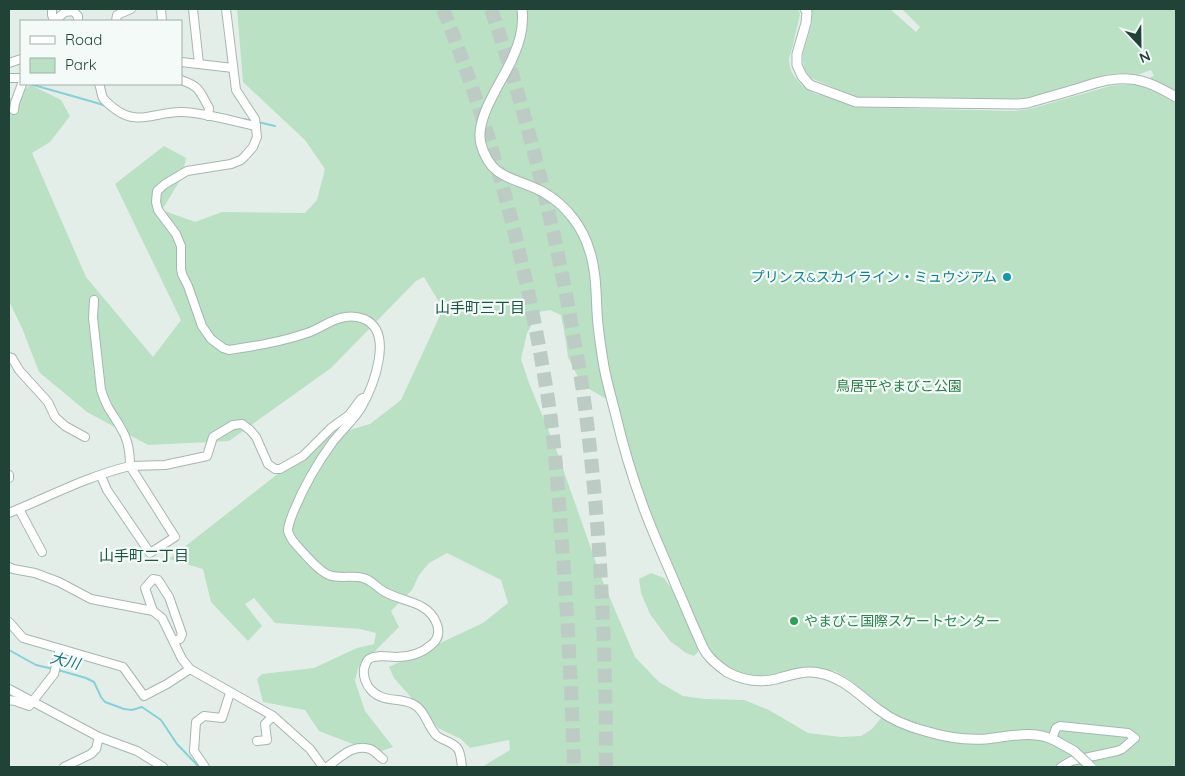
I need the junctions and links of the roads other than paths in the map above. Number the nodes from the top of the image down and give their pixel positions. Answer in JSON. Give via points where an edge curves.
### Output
{"nodes":[{"id":1,"x":52,"y":9,"type":"edge"},
{"id":2,"x":130,"y":9,"type":"edge"},
{"id":3,"x":193,"y":9,"type":"edge"},
{"id":4,"x":226,"y":9,"type":"edge"},
{"id":5,"x":522,"y":9,"type":"edge"},
{"id":6,"x":805,"y":9,"type":"edge"},
{"id":7,"x":78,"y":20,"type":"edge"},
{"id":8,"x":116,"y":20,"type":"edge"},
{"id":9,"x":182,"y":62,"type":"edge"},
{"id":10,"x":199,"y":64,"type":"junction"},
{"id":11,"x":233,"y":68,"type":"junction"},
{"id":12,"x":182,"y":80,"type":"edge"},
{"id":13,"x":22,"y":85,"type":"edge"},
{"id":14,"x":99,"y":85,"type":"edge"},
{"id":15,"x":1176,"y":97,"type":"edge"},
{"id":16,"x":14,"y":110,"type":"dead end"},
{"id":17,"x":208,"y":116,"type":"junction"},
{"id":18,"x":256,"y":126,"type":"junction"},
{"id":19,"x":94,"y":300,"type":"dead end"},
{"id":20,"x":9,"y":357,"type":"edge"},
{"id":21,"x":367,"y":396,"type":"junction"},
{"id":22,"x":85,"y":436,"type":"dead end"},
{"id":23,"x":130,"y":466,"type":"junction"},
{"id":24,"x":101,"y":476,"type":"junction"},
{"id":25,"x":20,"y":509,"type":"junction"},
{"id":26,"x":9,"y":513,"type":"edge"},
{"id":27,"x":42,"y":552,"type":"dead end"},
{"id":28,"x":9,"y":567,"type":"edge"},
{"id":29,"x":154,"y":611,"type":"junction"},
{"id":30,"x":9,"y":622,"type":"edge"},
{"id":31,"x":174,"y":641,"type":"junction"},
{"id":32,"x":60,"y":649,"type":"junction"},
{"id":33,"x":190,"y":669,"type":"junction"},
{"id":34,"x":9,"y":689,"type":"edge"},
{"id":35,"x":230,"y":693,"type":"junction"},
{"id":36,"x":9,"y":700,"type":"edge"},
{"id":37,"x":32,"y":702,"type":"junction"},
{"id":38,"x":273,"y":716,"type":"junction"},
{"id":39,"x":100,"y":737,"type":"junction"},
{"id":40,"x":1054,"y":740,"type":"junction"},
{"id":41,"x":258,"y":741,"type":"dead end"},
{"id":42,"x":383,"y":759,"type":"dead end"},
{"id":43,"x":64,"y":767,"type":"edge"},
{"id":44,"x":163,"y":767,"type":"edge"},
{"id":45,"x":205,"y":767,"type":"edge"},
{"id":46,"x":322,"y":767,"type":"edge"},
{"id":47,"x":462,"y":767,"type":"edge"},
{"id":48,"x":1062,"y":767,"type":"edge"},
{"id":49,"x":1091,"y":767,"type":"edge"}],
"edges":[{"from":1,"to":7,"type":"street","via":[[53,18],[73,11]]},
{"from":2,"to":8,"type":"street","via":[[117,15]]},
{"from":3,"to":10,"type":"street"},
{"from":4,"to":11,"type":"street"},
{"from":5,"to":40,"type":"street","via":[[518,45],[487,108],[480,141],[486,160],[496,170],[554,200],[574,220],[587,241],[593,264],[605,370],[628,465],[643,508],[706,652],[728,672],[751,680],[806,672],[836,677],[882,712],[926,732],[962,738],[1023,735]]},
{"from":6,"to":15,"type":"street","via":[[806,23],[797,54],[802,76],[810,85],[856,102],[1018,104],[1115,79],[1143,81]]},
{"from":9,"to":10,"type":"street"},
{"from":10,"to":11,"type":"street"},
{"from":11,"to":18,"type":"street","via":[[236,90],[256,119]]},
{"from":12,"to":17,"type":"street","via":[[198,88],[209,108]]},
{"from":13,"to":16,"type":"street"},
{"from":14,"to":17,"type":"street","via":[[102,97],[122,114],[141,118],[182,112]]},
{"from":17,"to":18,"type":"street"},
{"from":18,"to":21,"type":"street","via":[[257,137],[241,160],[187,171],[157,191],[158,210],[181,246],[182,274],[202,326],[212,339],[228,350],[284,340],[346,317],[370,322],[377,329],[380,350]]},
{"from":19,"to":23,"type":"street","via":[[93,318],[102,390],[126,438]]},
{"from":20,"to":22,"type":"street","via":[[48,402],[55,417],[64,426]]},
{"from":21,"to":23,"type":"street","via":[[302,456],[280,469],[268,464],[256,437],[242,424],[233,425],[213,437],[207,456],[165,465]]},
{"from":21,"to":47,"type":"street","via":[[306,482],[288,531],[293,541],[330,576],[368,579],[384,592],[429,611],[438,626],[435,642],[418,654],[369,659],[363,674],[377,696],[406,702],[421,710],[436,736],[457,747]]},
{"from":23,"to":24,"type":"street"},
{"from":23,"to":24,"type":"street","via":[[175,537],[150,553]]},
{"from":24,"to":25,"type":"street"},
{"from":25,"to":26,"type":"street"},
{"from":25,"to":27,"type":"street"},
{"from":28,"to":29,"type":"street","via":[[59,582],[91,599]]},
{"from":29,"to":31,"type":"street","via":[[162,618]]},
{"from":29,"to":31,"type":"street","via":[[146,588],[153,580],[158,580],[169,597],[182,634]]},
{"from":30,"to":32,"type":"street","via":[[23,638]]},
{"from":31,"to":33,"type":"street"},
{"from":32,"to":33,"type":"street","via":[[123,667],[144,696]]},
{"from":32,"to":37,"type":"street","via":[[54,674]]},
{"from":33,"to":35,"type":"street"},
{"from":34,"to":37,"type":"street"},
{"from":35,"to":38,"type":"street"},
{"from":35,"to":45,"type":"street","via":[[222,718],[204,716],[196,722],[194,752]]},
{"from":36,"to":37,"type":"street","via":[[29,706]]},
{"from":37,"to":39,"type":"street"},
{"from":38,"to":41,"type":"street","via":[[265,724],[267,740]]},
{"from":38,"to":46,"type":"street","via":[[310,749]]},
{"from":39,"to":43,"type":"street","via":[[91,754]]},
{"from":39,"to":44,"type":"street","via":[[137,751]]},
{"from":40,"to":48,"type":"street","via":[[1056,728],[1060,726],[1128,733],[1135,738],[1117,751],[1071,761]]},
{"from":40,"to":49,"type":"street","bridge":true,"via":[[1074,751]]},
{"from":42,"to":46,"type":"street","via":[[369,749],[353,749]]}]}
